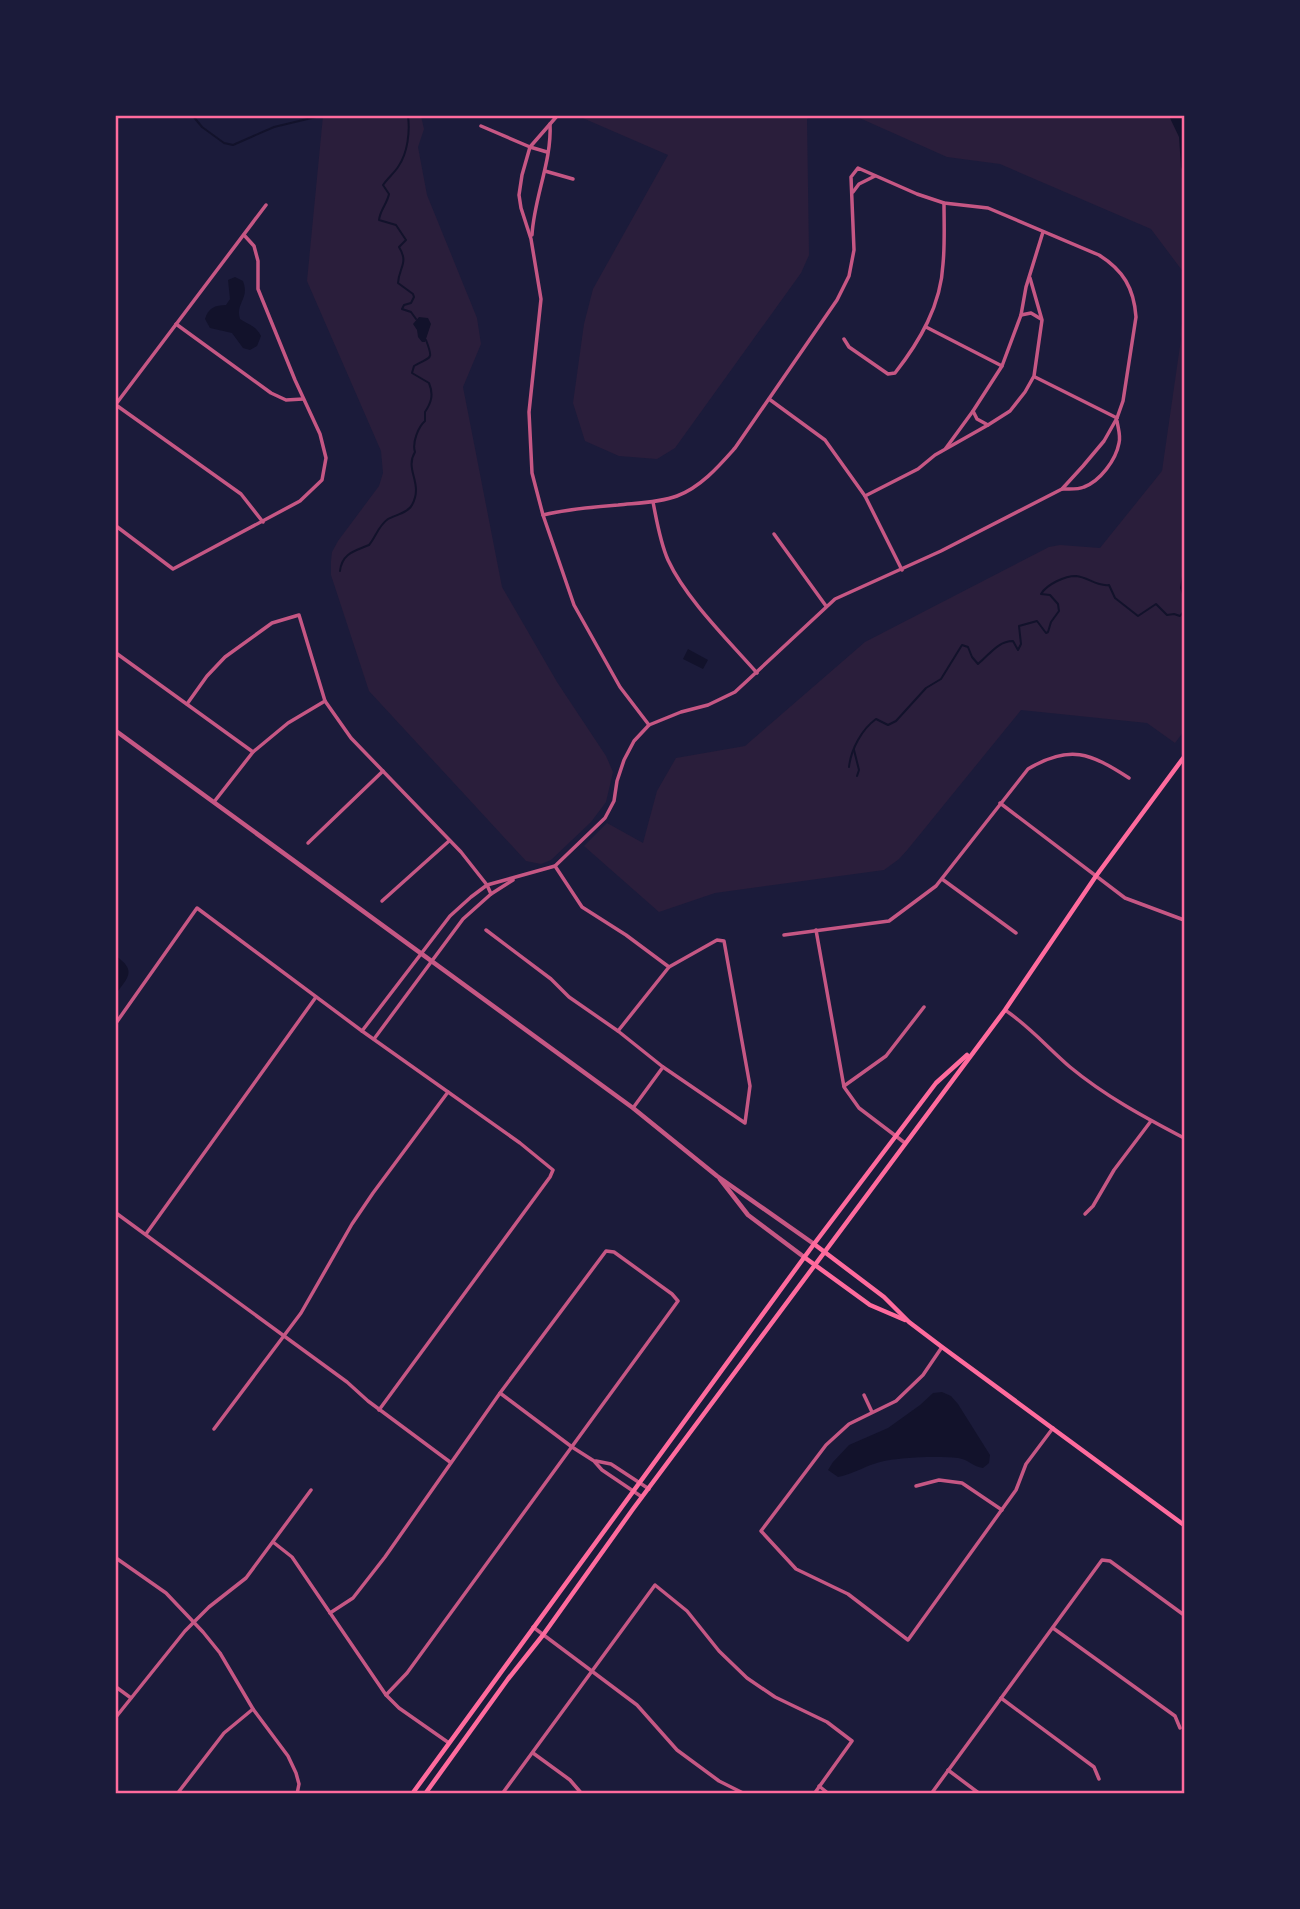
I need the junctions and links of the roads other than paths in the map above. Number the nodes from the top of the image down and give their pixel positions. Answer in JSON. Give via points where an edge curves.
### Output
{"nodes":[{"id":1,"x":557,"y":116,"type":"edge"},
{"id":2,"x":550,"y":124,"type":"junction"},
{"id":3,"x":481,"y":126,"type":"dead end"},
{"id":4,"x":530,"y":147,"type":"junction"},
{"id":5,"x":548,"y":152,"type":"junction"},
{"id":6,"x":544,"y":171,"type":"junction"},
{"id":7,"x":876,"y":176,"type":"junction"},
{"id":8,"x":573,"y":179,"type":"dead end"},
{"id":9,"x":852,"y":193,"type":"junction"},
{"id":10,"x":944,"y":203,"type":"junction"},
{"id":11,"x":266,"y":205,"type":"dead end"},
{"id":12,"x":1043,"y":232,"type":"junction"},
{"id":13,"x":244,"y":235,"type":"junction"},
{"id":14,"x":531,"y":239,"type":"junction"},
{"id":15,"x":1030,"y":278,"type":"junction"},
{"id":16,"x":1021,"y":315,"type":"junction"},
{"id":17,"x":1042,"y":320,"type":"junction"},
{"id":18,"x":176,"y":324,"type":"junction"},
{"id":19,"x":926,"y":327,"type":"junction"},
{"id":20,"x":844,"y":339,"type":"dead end"},
{"id":21,"x":1002,"y":366,"type":"junction"},
{"id":22,"x":1034,"y":376,"type":"junction"},
{"id":23,"x":303,"y":399,"type":"junction"},
{"id":24,"x":769,"y":399,"type":"junction"},
{"id":25,"x":116,"y":404,"type":"edge"},
{"id":26,"x":973,"y":411,"type":"junction"},
{"id":27,"x":1117,"y":418,"type":"junction"},
{"id":28,"x":989,"y":425,"type":"junction"},
{"id":29,"x":945,"y":449,"type":"junction"},
{"id":30,"x":1062,"y":489,"type":"junction"},
{"id":31,"x":864,"y":496,"type":"junction"},
{"id":32,"x":653,"y":502,"type":"junction"},
{"id":33,"x":542,"y":514,"type":"junction"},
{"id":34,"x":263,"y":522,"type":"junction"},
{"id":35,"x":116,"y":526,"type":"edge"},
{"id":36,"x":774,"y":534,"type":"dead end"},
{"id":37,"x":902,"y":570,"type":"junction"},
{"id":38,"x":826,"y":607,"type":"junction"},
{"id":39,"x":116,"y":653,"type":"edge"},
{"id":40,"x":757,"y":673,"type":"junction"},
{"id":41,"x":325,"y":701,"type":"junction"},
{"id":42,"x":187,"y":704,"type":"junction"},
{"id":43,"x":649,"y":725,"type":"junction"},
{"id":44,"x":116,"y":731,"type":"edge"},
{"id":45,"x":254,"y":752,"type":"junction"},
{"id":46,"x":1185,"y":757,"type":"edge"},
{"id":47,"x":383,"y":771,"type":"junction"},
{"id":48,"x":1129,"y":778,"type":"dead end"},
{"id":49,"x":214,"y":802,"type":"junction"},
{"id":50,"x":1000,"y":803,"type":"junction"},
{"id":51,"x":449,"y":841,"type":"junction"},
{"id":52,"x":308,"y":843,"type":"dead end"},
{"id":53,"x":555,"y":866,"type":"junction"},
{"id":54,"x":1096,"y":876,"type":"junction"},
{"id":55,"x":517,"y":877,"type":"junction"},
{"id":56,"x":942,"y":879,"type":"junction"},
{"id":57,"x":487,"y":886,"type":"junction"},
{"id":58,"x":491,"y":894,"type":"junction"},
{"id":59,"x":382,"y":901,"type":"dead end"},
{"id":60,"x":1185,"y":920,"type":"edge"},
{"id":61,"x":486,"y":930,"type":"dead end"},
{"id":62,"x":816,"y":930,"type":"junction"},
{"id":63,"x":1016,"y":933,"type":"dead end"},
{"id":64,"x":784,"y":934,"type":"dead end"},
{"id":65,"x":421,"y":954,"type":"junction"},
{"id":66,"x":432,"y":961,"type":"junction"},
{"id":67,"x":669,"y":967,"type":"junction"},
{"id":68,"x":316,"y":997,"type":"junction"},
{"id":69,"x":924,"y":1007,"type":"dead end"},
{"id":70,"x":1005,"y":1010,"type":"junction"},
{"id":71,"x":116,"y":1023,"type":"edge"},
{"id":72,"x":362,"y":1031,"type":"junction"},
{"id":73,"x":618,"y":1031,"type":"junction"},
{"id":74,"x":374,"y":1039,"type":"junction"},
{"id":75,"x":975,"y":1047,"type":"junction"},
{"id":76,"x":663,"y":1068,"type":"junction"},
{"id":77,"x":844,"y":1087,"type":"junction"},
{"id":78,"x":449,"y":1092,"type":"junction"},
{"id":79,"x":633,"y":1108,"type":"junction"},
{"id":80,"x":1152,"y":1121,"type":"junction"},
{"id":81,"x":895,"y":1135,"type":"junction"},
{"id":82,"x":1185,"y":1138,"type":"edge"},
{"id":83,"x":905,"y":1143,"type":"junction"},
{"id":84,"x":717,"y":1176,"type":"junction"},
{"id":85,"x":116,"y":1213,"type":"edge"},
{"id":86,"x":1085,"y":1214,"type":"dead end"},
{"id":87,"x":146,"y":1235,"type":"junction"},
{"id":88,"x":814,"y":1244,"type":"junction"},
{"id":89,"x":825,"y":1251,"type":"junction"},
{"id":90,"x":804,"y":1257,"type":"junction"},
{"id":91,"x":815,"y":1265,"type":"junction"},
{"id":92,"x":909,"y":1322,"type":"junction"},
{"id":93,"x":284,"y":1336,"type":"junction"},
{"id":94,"x":942,"y":1347,"type":"junction"},
{"id":95,"x":500,"y":1394,"type":"junction"},
{"id":96,"x":864,"y":1395,"type":"dead end"},
{"id":97,"x":379,"y":1410,"type":"junction"},
{"id":98,"x":872,"y":1412,"type":"junction"},
{"id":99,"x":214,"y":1429,"type":"dead end"},
{"id":100,"x":1053,"y":1429,"type":"junction"},
{"id":101,"x":572,"y":1447,"type":"junction"},
{"id":102,"x":594,"y":1461,"type":"junction"},
{"id":103,"x":450,"y":1462,"type":"junction"},
{"id":104,"x":639,"y":1482,"type":"junction"},
{"id":105,"x":916,"y":1486,"type":"dead end"},
{"id":106,"x":649,"y":1489,"type":"junction"},
{"id":107,"x":311,"y":1490,"type":"dead end"},
{"id":108,"x":632,"y":1490,"type":"junction"},
{"id":109,"x":643,"y":1497,"type":"junction"},
{"id":110,"x":1002,"y":1510,"type":"junction"},
{"id":111,"x":1185,"y":1525,"type":"edge"},
{"id":112,"x":273,"y":1542,"type":"junction"},
{"id":113,"x":116,"y":1558,"type":"edge"},
{"id":114,"x":330,"y":1613,"type":"junction"},
{"id":115,"x":1185,"y":1615,"type":"edge"},
{"id":116,"x":194,"y":1622,"type":"junction"},
{"id":117,"x":533,"y":1627,"type":"junction"},
{"id":118,"x":1053,"y":1628,"type":"junction"},
{"id":119,"x":543,"y":1635,"type":"junction"},
{"id":120,"x":592,"y":1671,"type":"junction"},
{"id":121,"x":116,"y":1687,"type":"edge"},
{"id":122,"x":386,"y":1695,"type":"junction"},
{"id":123,"x":131,"y":1698,"type":"junction"},
{"id":124,"x":1001,"y":1699,"type":"junction"},
{"id":125,"x":253,"y":1709,"type":"junction"},
{"id":126,"x":116,"y":1717,"type":"edge"},
{"id":127,"x":1180,"y":1728,"type":"dead end"},
{"id":128,"x":449,"y":1743,"type":"junction"},
{"id":129,"x":532,"y":1752,"type":"junction"},
{"id":130,"x":948,"y":1770,"type":"junction"},
{"id":131,"x":1099,"y":1779,"type":"dead end"},
{"id":132,"x":819,"y":1786,"type":"junction"},
{"id":133,"x":177,"y":1794,"type":"edge"},
{"id":134,"x":297,"y":1794,"type":"edge"},
{"id":135,"x":412,"y":1794,"type":"edge"},
{"id":136,"x":425,"y":1794,"type":"edge"},
{"id":137,"x":502,"y":1794,"type":"edge"},
{"id":138,"x":582,"y":1794,"type":"edge"},
{"id":139,"x":745,"y":1794,"type":"edge"},
{"id":140,"x":814,"y":1794,"type":"edge"},
{"id":141,"x":829,"y":1794,"type":"edge"},
{"id":142,"x":931,"y":1794,"type":"edge"},
{"id":143,"x":980,"y":1794,"type":"edge"}],
"edges":[{"from":1,"to":2,"type":"street"},
{"from":2,"to":4,"type":"street"},
{"from":2,"to":5,"type":"street"},
{"from":3,"to":4,"type":"street"},
{"from":4,"to":5,"type":"street"},
{"from":4,"to":14,"type":"street","via":[[519,195]]},
{"from":5,"to":6,"type":"street"},
{"from":6,"to":8,"type":"street"},
{"from":6,"to":14,"type":"street"},
{"from":7,"to":9,"type":"street"},
{"from":7,"to":9,"type":"street","via":[[858,168],[851,177]]},
{"from":7,"to":10,"type":"street"},
{"from":9,"to":24,"type":"street","via":[[854,250],[849,276]]},
{"from":10,"to":12,"type":"street","via":[[988,208]]},
{"from":10,"to":19,"type":"street","via":[[943,266]]},
{"from":11,"to":13,"type":"street"},
{"from":12,"to":15,"type":"street"},
{"from":12,"to":27,"type":"street","via":[[1113,264],[1130,288],[1136,317]]},
{"from":13,"to":18,"type":"street"},
{"from":13,"to":23,"type":"street","via":[[254,246],[258,289]]},
{"from":14,"to":33,"type":"street","via":[[541,299],[528,412],[532,473]]},
{"from":15,"to":16,"type":"street"},
{"from":15,"to":17,"type":"street"},
{"from":16,"to":17,"type":"street","via":[[1031,313]]},
{"from":16,"to":21,"type":"street"},
{"from":17,"to":22,"type":"street"},
{"from":18,"to":23,"type":"street","via":[[271,393],[286,400]]},
{"from":18,"to":25,"type":"street"},
{"from":19,"to":20,"type":"street","via":[[895,373],[888,374]]},
{"from":19,"to":21,"type":"street"},
{"from":21,"to":26,"type":"street"},
{"from":22,"to":27,"type":"street"},
{"from":22,"to":28,"type":"street","via":[[1010,411]]},
{"from":23,"to":34,"type":"street","via":[[327,458],[322,480],[300,501]]},
{"from":24,"to":31,"type":"street","via":[[825,439]]},
{"from":24,"to":32,"type":"street","via":[[719,467],[678,496]]},
{"from":25,"to":34,"type":"street","via":[[241,494]]},
{"from":26,"to":28,"type":"street"},
{"from":26,"to":29,"type":"street"},
{"from":27,"to":30,"type":"street","via":[[1104,441]]},
{"from":27,"to":30,"type":"street","via":[[1120,440],[1103,472],[1087,486]]},
{"from":28,"to":29,"type":"street"},
{"from":29,"to":31,"type":"street","via":[[918,469]]},
{"from":30,"to":37,"type":"street"},
{"from":31,"to":37,"type":"street"},
{"from":32,"to":33,"type":"street"},
{"from":32,"to":40,"type":"street","via":[[660,536],[676,575]]},
{"from":33,"to":43,"type":"street","via":[[574,605],[620,687]]},
{"from":34,"to":35,"type":"street","via":[[173,569]]},
{"from":36,"to":38,"type":"street"},
{"from":37,"to":38,"type":"street"},
{"from":38,"to":40,"type":"street"},
{"from":39,"to":42,"type":"street"},
{"from":40,"to":43,"type":"street","via":[[735,692]]},
{"from":41,"to":42,"type":"street","via":[[299,615],[272,623],[225,657]]},
{"from":41,"to":45,"type":"street","via":[[288,723]]},
{"from":41,"to":47,"type":"street","via":[[351,738]]},
{"from":42,"to":45,"type":"street"},
{"from":43,"to":53,"type":"street","via":[[624,760],[605,818]]},
{"from":44,"to":49,"type":"street"},
{"from":45,"to":49,"type":"street"},
{"from":46,"to":54,"type":"main road"},
{"from":47,"to":51,"type":"street"},
{"from":47,"to":52,"type":"street"},
{"from":48,"to":50,"type":"street","via":[[1103,762],[1067,753],[1045,758],[1028,769]]},
{"from":49,"to":65,"type":"street"},
{"from":50,"to":54,"type":"street"},
{"from":50,"to":56,"type":"street"},
{"from":51,"to":57,"type":"street"},
{"from":51,"to":59,"type":"street"},
{"from":53,"to":55,"type":"street"},
{"from":53,"to":67,"type":"street","via":[[582,907]]},
{"from":54,"to":60,"type":"street","via":[[1132,902]]},
{"from":54,"to":70,"type":"main road"},
{"from":55,"to":57,"type":"street"},
{"from":55,"to":58,"type":"street"},
{"from":56,"to":62,"type":"street","via":[[889,921]]},
{"from":56,"to":63,"type":"street"},
{"from":57,"to":58,"type":"street"},
{"from":57,"to":65,"type":"street","via":[[450,916]]},
{"from":58,"to":66,"type":"street","via":[[463,919]]},
{"from":61,"to":73,"type":"street"},
{"from":62,"to":64,"type":"street"},
{"from":62,"to":77,"type":"street"},
{"from":65,"to":66,"type":"street"},
{"from":65,"to":72,"type":"street"},
{"from":66,"to":74,"type":"street"},
{"from":66,"to":79,"type":"street"},
{"from":67,"to":73,"type":"street"},
{"from":67,"to":76,"type":"street","via":[[717,940],[724,941],[750,1086],[745,1124]]},
{"from":68,"to":71,"type":"street","via":[[197,908]]},
{"from":68,"to":72,"type":"street"},
{"from":68,"to":87,"type":"street"},
{"from":69,"to":77,"type":"street","via":[[886,1056]]},
{"from":70,"to":75,"type":"main road"},
{"from":70,"to":80,"type":"street","via":[[1089,1082]]},
{"from":72,"to":74,"type":"street"},
{"from":73,"to":76,"type":"street"},
{"from":74,"to":78,"type":"street"},
{"from":75,"to":81,"type":"main road","via":[[936,1083]]},
{"from":75,"to":83,"type":"main road"},
{"from":76,"to":79,"type":"street"},
{"from":77,"to":81,"type":"street","via":[[859,1108]]},
{"from":78,"to":93,"type":"street","via":[[352,1224]]},
{"from":78,"to":97,"type":"street","via":[[553,1170]]},
{"from":79,"to":84,"type":"street"},
{"from":80,"to":82,"type":"street"},
{"from":80,"to":86,"type":"street"},
{"from":81,"to":83,"type":"street"},
{"from":81,"to":88,"type":"main road"},
{"from":83,"to":89,"type":"main road"},
{"from":84,"to":88,"type":"street"},
{"from":84,"to":90,"type":"street","via":[[748,1215]]},
{"from":85,"to":87,"type":"street"},
{"from":87,"to":93,"type":"street"},
{"from":88,"to":89,"type":"main road"},
{"from":88,"to":90,"type":"main road"},
{"from":89,"to":91,"type":"main road"},
{"from":89,"to":92,"type":"main road"},
{"from":90,"to":91,"type":"main road"},
{"from":90,"to":104,"type":"main road"},
{"from":91,"to":92,"type":"main road","via":[[870,1305]]},
{"from":91,"to":106,"type":"main road"},
{"from":92,"to":94,"type":"main road"},
{"from":93,"to":97,"type":"street"},
{"from":93,"to":99,"type":"street"},
{"from":94,"to":98,"type":"street","via":[[923,1375],[896,1401]]},
{"from":94,"to":100,"type":"main road"},
{"from":95,"to":101,"type":"street"},
{"from":95,"to":101,"type":"street","via":[[606,1251],[614,1252],[672,1294],[678,1301]]},
{"from":95,"to":103,"type":"street"},
{"from":96,"to":98,"type":"street"},
{"from":97,"to":103,"type":"street"},
{"from":98,"to":110,"type":"street","via":[[849,1424],[826,1445],[761,1531],[796,1569],[848,1594],[908,1640]]},
{"from":100,"to":110,"type":"street","via":[[1026,1464]]},
{"from":100,"to":111,"type":"main road"},
{"from":101,"to":102,"type":"street"},
{"from":101,"to":122,"type":"street","via":[[407,1673]]},
{"from":102,"to":104,"type":"street","via":[[611,1464]]},
{"from":102,"to":108,"type":"street"},
{"from":103,"to":114,"type":"street","via":[[353,1598]]},
{"from":104,"to":106,"type":"street"},
{"from":104,"to":108,"type":"main road"},
{"from":105,"to":110,"type":"street","via":[[939,1480],[962,1483]]},
{"from":106,"to":109,"type":"main road"},
{"from":107,"to":112,"type":"street"},
{"from":108,"to":109,"type":"street"},
{"from":108,"to":117,"type":"main road"},
{"from":109,"to":119,"type":"main road"},
{"from":112,"to":114,"type":"street","via":[[292,1557]]},
{"from":112,"to":116,"type":"street","via":[[246,1578]]},
{"from":113,"to":116,"type":"street","via":[[166,1593]]},
{"from":114,"to":122,"type":"street"},
{"from":115,"to":118,"type":"street","via":[[1110,1561],[1102,1560]]},
{"from":116,"to":123,"type":"street"},
{"from":116,"to":125,"type":"street","via":[[220,1653]]},
{"from":117,"to":119,"type":"street"},
{"from":117,"to":128,"type":"main road"},
{"from":118,"to":124,"type":"street"},
{"from":118,"to":127,"type":"street","via":[[1175,1716]]},
{"from":119,"to":120,"type":"street"},
{"from":119,"to":136,"type":"main road"},
{"from":120,"to":129,"type":"street"},
{"from":120,"to":132,"type":"street","via":[[654,1585],[687,1611],[747,1678],[852,1741]]},
{"from":120,"to":139,"type":"street","via":[[637,1705],[677,1750]]},
{"from":121,"to":123,"type":"street"},
{"from":122,"to":128,"type":"street"},
{"from":123,"to":126,"type":"street"},
{"from":124,"to":130,"type":"street"},
{"from":124,"to":131,"type":"street","via":[[1094,1767]]},
{"from":125,"to":133,"type":"street","via":[[224,1733]]},
{"from":125,"to":134,"type":"street","via":[[288,1756],[299,1784]]},
{"from":128,"to":135,"type":"main road"},
{"from":129,"to":137,"type":"street"},
{"from":129,"to":138,"type":"street"},
{"from":130,"to":142,"type":"street"},
{"from":130,"to":143,"type":"street"},
{"from":132,"to":140,"type":"street"},
{"from":132,"to":141,"type":"street"}]}
